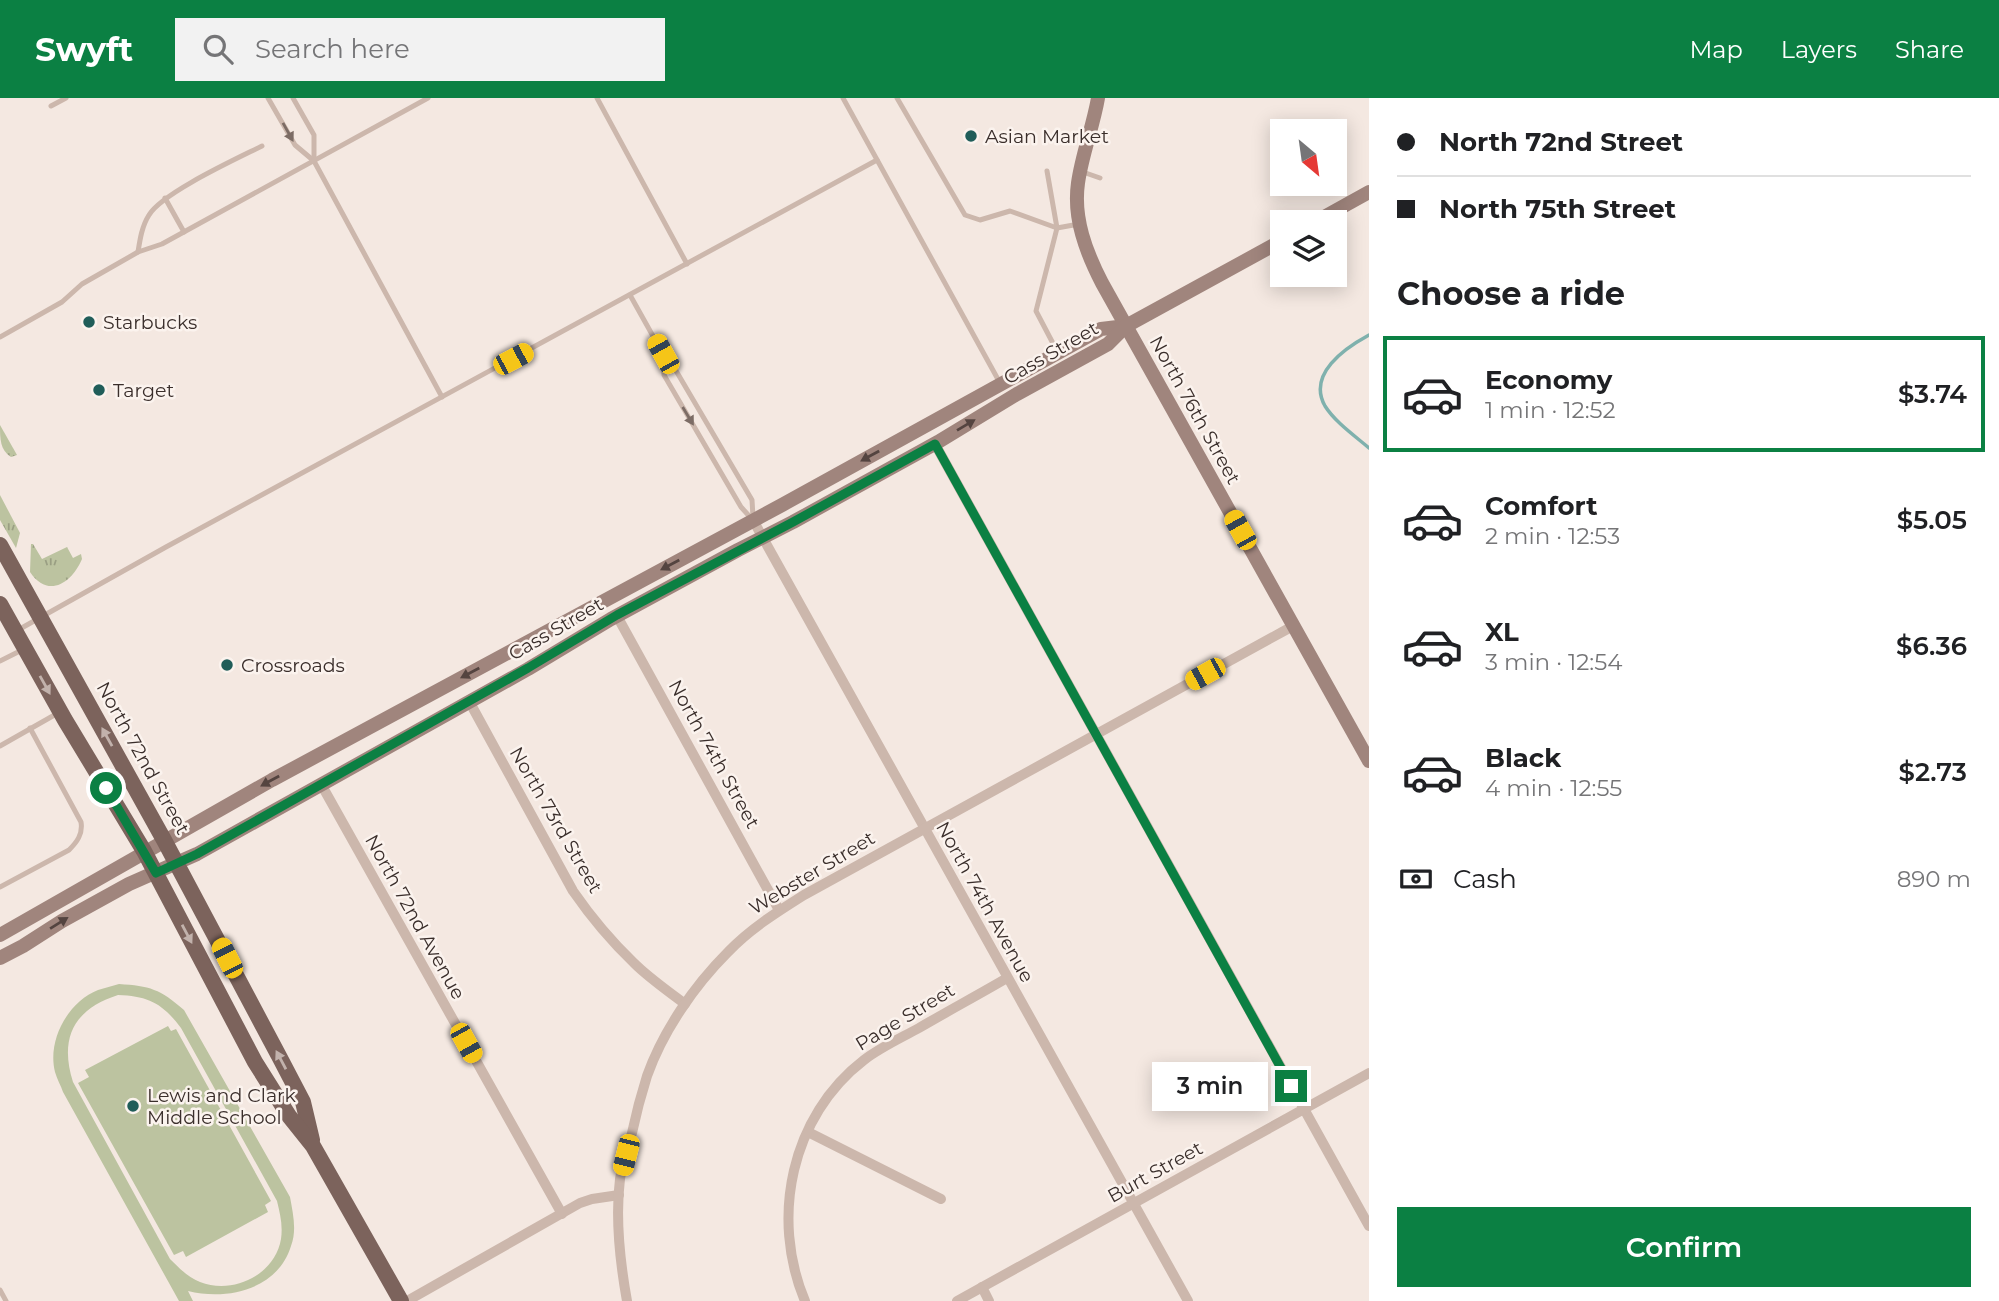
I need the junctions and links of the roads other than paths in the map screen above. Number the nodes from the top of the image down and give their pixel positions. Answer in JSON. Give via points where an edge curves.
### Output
{"nodes":[{"id":1,"x":65,"y":98,"type":"edge"},
{"id":2,"x":268,"y":98,"type":"edge"},
{"id":3,"x":293,"y":98,"type":"edge"},
{"id":4,"x":428,"y":98,"type":"edge"},
{"id":5,"x":597,"y":98,"type":"edge"},
{"id":6,"x":843,"y":98,"type":"edge"},
{"id":7,"x":897,"y":98,"type":"edge"},
{"id":8,"x":1098,"y":98,"type":"edge"},
{"id":9,"x":51,"y":106,"type":"dead end"},
{"id":10,"x":262,"y":146,"type":"dead end"},
{"id":11,"x":877,"y":160,"type":"junction"},
{"id":12,"x":314,"y":161,"type":"junction"},
{"id":13,"x":1047,"y":171,"type":"dead end"},
{"id":14,"x":1080,"y":171,"type":"junction"},
{"id":15,"x":1100,"y":178,"type":"dead end"},
{"id":16,"x":1369,"y":192,"type":"edge"},
{"id":17,"x":165,"y":198,"type":"junction"},
{"id":18,"x":1337,"y":210,"type":"edge"},
{"id":19,"x":1079,"y":224,"type":"junction"},
{"id":20,"x":1056,"y":228,"type":"junction"},
{"id":21,"x":184,"y":232,"type":"junction"},
{"id":22,"x":1270,"y":247,"type":"edge"},
{"id":23,"x":138,"y":252,"type":"junction"},
{"id":24,"x":687,"y":264,"type":"junction"},
{"id":25,"x":630,"y":295,"type":"junction"},
{"id":26,"x":1126,"y":326,"type":"junction"},
{"id":27,"x":0,"y":337,"type":"edge"},
{"id":28,"x":1058,"y":353,"type":"junction"},
{"id":29,"x":663,"y":354,"type":"junction"},
{"id":30,"x":1001,"y":384,"type":"junction"},
{"id":31,"x":442,"y":397,"type":"junction"},
{"id":32,"x":935,"y":444,"type":"junction"},
{"id":33,"x":753,"y":520,"type":"junction"},
{"id":34,"x":763,"y":537,"type":"junction"},
{"id":35,"x":0,"y":545,"type":"edge"},
{"id":36,"x":0,"y":604,"type":"edge"},
{"id":37,"x":617,"y":615,"type":"junction"},
{"id":38,"x":40,"y":618,"type":"junction"},
{"id":39,"x":1293,"y":626,"type":"junction"},
{"id":40,"x":16,"y":632,"type":"junction"},
{"id":41,"x":25,"y":649,"type":"junction"},
{"id":42,"x":0,"y":661,"type":"edge"},
{"id":43,"x":469,"y":701,"type":"junction"},
{"id":44,"x":60,"y":712,"type":"junction"},
{"id":45,"x":30,"y":729,"type":"junction"},
{"id":46,"x":1095,"y":734,"type":"junction"},
{"id":47,"x":0,"y":746,"type":"edge"},
{"id":48,"x":1369,"y":761,"type":"edge"},
{"id":49,"x":321,"y":783,"type":"junction"},
{"id":50,"x":924,"y":828,"type":"junction"},
{"id":51,"x":164,"y":840,"type":"junction"},
{"id":52,"x":144,"y":851,"type":"junction"},
{"id":53,"x":177,"y":864,"type":"junction"},
{"id":54,"x":156,"y":873,"type":"junction"},
{"id":55,"x":0,"y":887,"type":"edge"},
{"id":56,"x":779,"y":910,"type":"junction"},
{"id":57,"x":0,"y":935,"type":"edge"},
{"id":58,"x":0,"y":958,"type":"edge"},
{"id":59,"x":1007,"y":978,"type":"junction"},
{"id":60,"x":685,"y":1004,"type":"junction"},
{"id":61,"x":1369,"y":1073,"type":"edge"},
{"id":62,"x":1304,"y":1109,"type":"junction"},
{"id":63,"x":808,"y":1132,"type":"junction"},
{"id":64,"x":313,"y":1146,"type":"junction"},
{"id":65,"x":619,"y":1195,"type":"junction"},
{"id":66,"x":941,"y":1199,"type":"dead end"},
{"id":67,"x":1134,"y":1203,"type":"junction"},
{"id":68,"x":562,"y":1214,"type":"junction"},
{"id":69,"x":1369,"y":1226,"type":"edge"},
{"id":70,"x":982,"y":1287,"type":"junction"},
{"id":71,"x":0,"y":1290,"type":"edge"},
{"id":72,"x":6,"y":1301,"type":"edge"},
{"id":73,"x":401,"y":1301,"type":"edge"},
{"id":74,"x":407,"y":1301,"type":"edge"},
{"id":75,"x":628,"y":1301,"type":"edge"},
{"id":76,"x":805,"y":1301,"type":"edge"},
{"id":77,"x":957,"y":1301,"type":"edge"},
{"id":78,"x":989,"y":1301,"type":"edge"},
{"id":79,"x":1188,"y":1301,"type":"edge"}],
"edges":[{"from":1,"to":9,"type":"lane"},
{"from":2,"to":12,"type":"lane","one_way":true,"via":[[295,145]]},
{"from":3,"to":12,"type":"lane","via":[[314,135]]},
{"from":4,"to":12,"type":"lane"},
{"from":5,"to":24,"type":"lane"},
{"from":6,"to":11,"type":"lane"},
{"from":7,"to":20,"type":"lane","via":[[965,215],[980,220],[1010,211]]},
{"from":8,"to":14,"type":"main road","name":"North 76th Street"},
{"from":10,"to":17,"type":"lane"},
{"from":11,"to":24,"type":"lane"},
{"from":11,"to":30,"type":"lane"},
{"from":12,"to":21,"type":"lane"},
{"from":12,"to":31,"type":"lane"},
{"from":13,"to":20,"type":"lane"},
{"from":14,"to":15,"type":"lane"},
{"from":14,"to":19,"type":"main road","name":"North 76th Street"},
{"from":16,"to":18,"type":"main road"},
{"from":17,"to":21,"type":"lane"},
{"from":17,"to":23,"type":"lane","via":[[150,212]]},
{"from":19,"to":20,"type":"lane"},
{"from":19,"to":26,"type":"main road","name":"North 76th Street","via":[[1096,271]]},
{"from":20,"to":28,"type":"lane","via":[[1036,311]]},
{"from":21,"to":23,"type":"lane"},
{"from":22,"to":26,"type":"main road","name":"Cass Street"},
{"from":23,"to":27,"type":"lane"},
{"from":24,"to":25,"type":"lane"},
{"from":25,"to":29,"type":"lane"},
{"from":25,"to":31,"type":"lane"},
{"from":26,"to":28,"type":"main road","name":"Cass Street","via":[[1101,329]]},
{"from":32,"to":26,"type":"main road","name":"Cass Street","one_way":true,"via":[[1108,344]]},
{"from":26,"to":39,"type":"main road","name":"North 76th Street"},
{"from":28,"to":30,"type":"main road","name":"Cass Street"},
{"from":29,"to":33,"type":"lane","via":[[747,490]]},
{"from":29,"to":33,"type":"lane","one_way":true,"via":[[664,375]]},
{"from":30,"to":33,"type":"main road","name":"Cass Street","one_way":true},
{"from":31,"to":38,"type":"lane"},
{"from":32,"to":34,"type":"main road","name":"Cass Street"},
{"from":32,"to":46,"type":"street"},
{"from":33,"to":34,"type":"street","name":"North 74th Avenue"},
{"from":33,"to":51,"type":"main road","name":"Cass Street","one_way":true},
{"from":34,"to":37,"type":"main road","name":"Cass Street"},
{"from":34,"to":50,"type":"street","name":"North 74th Avenue"},
{"from":35,"to":38,"type":"main road","name":"North 72nd Street"},
{"from":36,"to":40,"type":"main road","name":"North 72nd Street"},
{"from":37,"to":43,"type":"main road","name":"Cass Street"},
{"from":37,"to":56,"type":"street","name":"North 74th Street"},
{"from":38,"to":40,"type":"lane"},
{"from":51,"to":38,"type":"main road","name":"North 72nd Street","one_way":true},
{"from":39,"to":46,"type":"street","name":"Webster Street"},
{"from":39,"to":48,"type":"main road","name":"North 76th Street"},
{"from":40,"to":41,"type":"main road","name":"North 72nd Street"},
{"from":41,"to":42,"type":"lane"},
{"from":41,"to":44,"type":"main road","name":"North 72nd Street","one_way":true},
{"from":43,"to":49,"type":"main road","name":"Cass Street"},
{"from":43,"to":60,"type":"street","name":"North 73rd Street","via":[[573,891],[635,964]]},
{"from":44,"to":45,"type":"lane"},
{"from":44,"to":52,"type":"main road","name":"North 72nd Street"},
{"from":45,"to":47,"type":"lane"},
{"from":45,"to":55,"type":"lane","via":[[82,828],[69,850]]},
{"from":46,"to":50,"type":"street","name":"Webster Street"},
{"from":46,"to":62,"type":"street"},
{"from":49,"to":53,"type":"main road","name":"Cass Street"},
{"from":49,"to":68,"type":"street","name":"North 72nd Avenue"},
{"from":50,"to":56,"type":"street","name":"Webster Street"},
{"from":50,"to":59,"type":"street","name":"North 74th Avenue"},
{"from":51,"to":52,"type":"main road","name":"Cass Street"},
{"from":51,"to":53,"type":"main road","name":"North 72nd Street"},
{"from":52,"to":54,"type":"main road","name":"North 72nd Street"},
{"from":52,"to":57,"type":"main road","name":"Cass Street"},
{"from":53,"to":54,"type":"main road","name":"Cass Street"},
{"from":64,"to":53,"type":"main road","name":"North 72nd Street","one_way":true,"via":[[303,1102]]},
{"from":58,"to":54,"type":"main road","name":"Cass Street","one_way":true},
{"from":54,"to":64,"type":"main road","name":"North 72nd Street","one_way":true,"via":[[255,1062]]},
{"from":56,"to":60,"type":"street","name":"Webster Street","via":[[727,952]]},
{"from":59,"to":63,"type":"street","name":"Page Street","via":[[864,1060],[833,1092]]},
{"from":59,"to":67,"type":"street","name":"North 74th Avenue"},
{"from":60,"to":65,"type":"street","name":"Webster Street","via":[[648,1074]]},
{"from":61,"to":62,"type":"street","name":"Burt Street"},
{"from":62,"to":67,"type":"street","name":"Burt Street"},
{"from":62,"to":69,"type":"street"},
{"from":63,"to":66,"type":"street"},
{"from":63,"to":76,"type":"street","via":[[796,1163],[787,1212],[792,1261]]},
{"from":64,"to":73,"type":"main road","name":"North 72nd Street"},
{"from":65,"to":68,"type":"street","via":[[592,1199]]},
{"from":65,"to":75,"type":"street"},
{"from":67,"to":70,"type":"street","name":"Burt Street"},
{"from":67,"to":79,"type":"street","name":"North 74th Avenue"},
{"from":68,"to":74,"type":"street"},
{"from":70,"to":77,"type":"street","name":"Burt Street"},
{"from":70,"to":78,"type":"street"},
{"from":71,"to":72,"type":"lane"}]}
